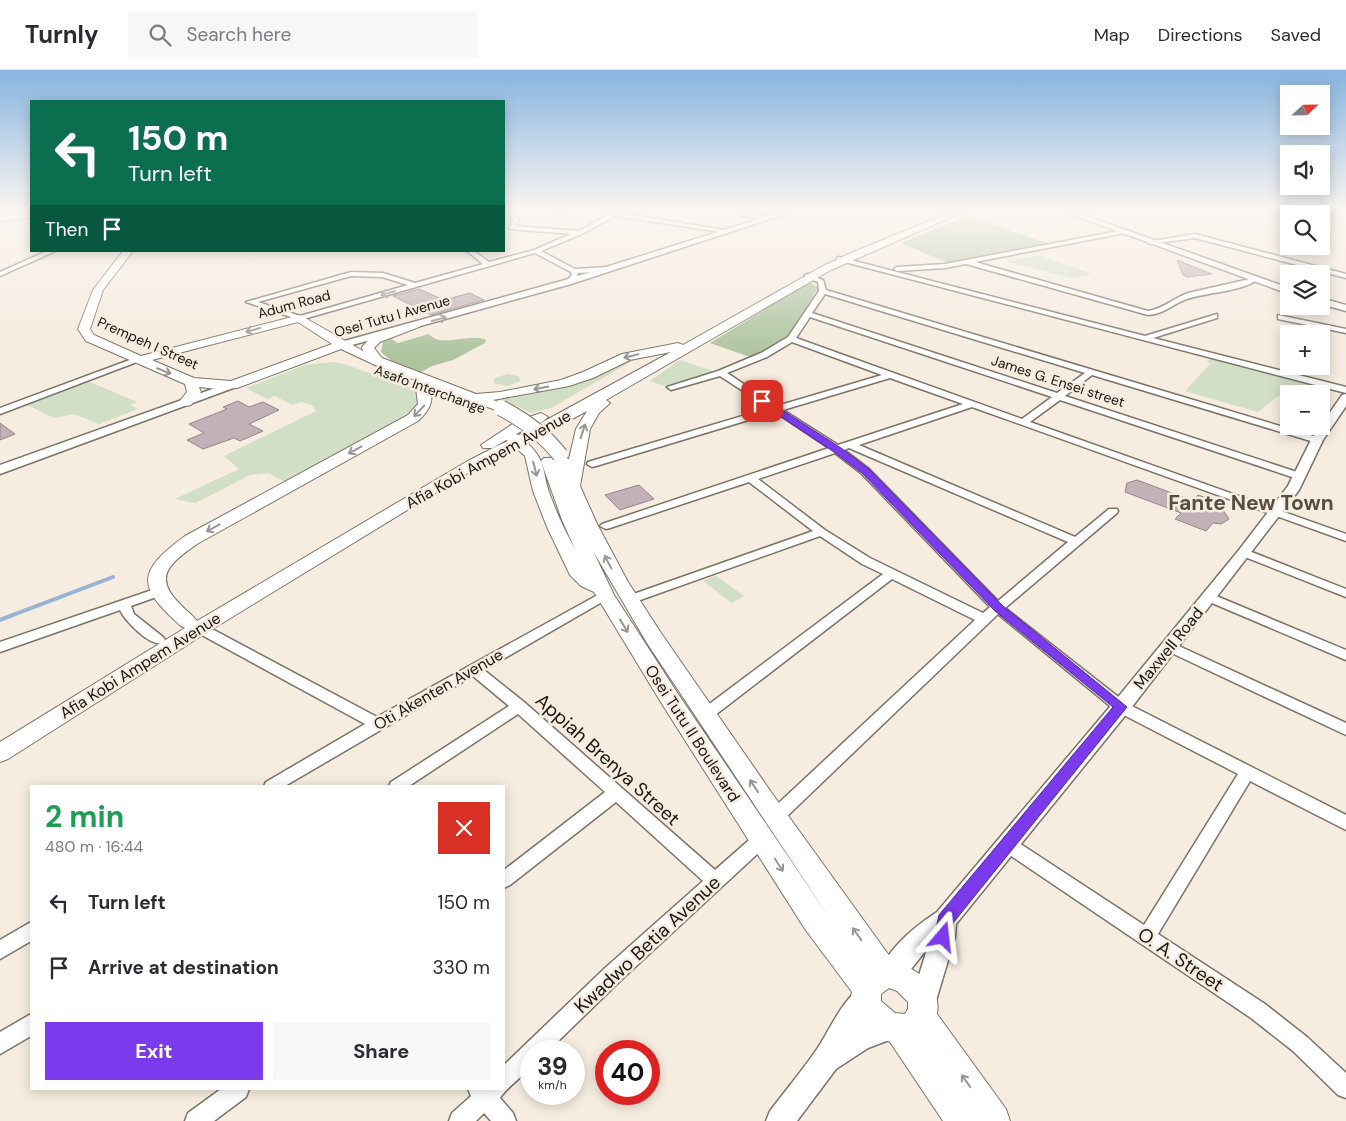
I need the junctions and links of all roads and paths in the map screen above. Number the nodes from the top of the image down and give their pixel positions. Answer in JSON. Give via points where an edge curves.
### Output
{"nodes":[{"id":1,"x":36,"y":258,"type":"edge"},
{"id":2,"x":123,"y":258,"type":"edge"},
{"id":3,"x":480,"y":258,"type":"edge"},
{"id":4,"x":512,"y":258,"type":"edge"},
{"id":5,"x":549,"y":258,"type":"edge"},
{"id":6,"x":643,"y":258,"type":"edge"},
{"id":7,"x":987,"y":258,"type":"edge"},
{"id":8,"x":1194,"y":258,"type":"edge"},
{"id":9,"x":1278,"y":258,"type":"edge"},
{"id":10,"x":841,"y":259,"type":"joint"},
{"id":11,"x":967,"y":262,"type":"junction"},
{"id":12,"x":489,"y":265,"type":"junction"},
{"id":13,"x":910,"y":269,"type":"junction"},
{"id":14,"x":607,"y":270,"type":"junction"},
{"id":15,"x":882,"y":270,"type":"junction"},
{"id":16,"x":574,"y":271,"type":"junction"},
{"id":17,"x":0,"y":274,"type":"edge"},
{"id":18,"x":900,"y":274,"type":"junction"},
{"id":19,"x":810,"y":276,"type":"junction"},
{"id":20,"x":1346,"y":276,"type":"edge"},
{"id":21,"x":1254,"y":280,"type":"junction"},
{"id":22,"x":568,"y":282,"type":"junction"},
{"id":23,"x":414,"y":285,"type":"junction"},
{"id":24,"x":1280,"y":288,"type":"edge"},
{"id":25,"x":823,"y":291,"type":"junction"},
{"id":26,"x":1330,"y":304,"type":"edge"},
{"id":27,"x":1346,"y":308,"type":"edge"},
{"id":28,"x":809,"y":314,"type":"junction"},
{"id":29,"x":1214,"y":316,"type":"dead end"},
{"id":30,"x":1281,"y":317,"type":"dead end"},
{"id":31,"x":300,"y":318,"type":"junction"},
{"id":32,"x":1317,"y":324,"type":"joint"},
{"id":33,"x":415,"y":325,"type":"junction"},
{"id":34,"x":1346,"y":331,"type":"edge"},
{"id":35,"x":1145,"y":338,"type":"junction"},
{"id":36,"x":791,"y":339,"type":"junction"},
{"id":37,"x":341,"y":345,"type":"junction"},
{"id":38,"x":678,"y":347,"type":"junction"},
{"id":39,"x":667,"y":359,"type":"junction"},
{"id":40,"x":138,"y":360,"type":"junction"},
{"id":41,"x":379,"y":362,"type":"junction"},
{"id":42,"x":292,"y":363,"type":"junction"},
{"id":43,"x":1091,"y":372,"type":"junction"},
{"id":44,"x":721,"y":373,"type":"junction"},
{"id":45,"x":890,"y":375,"type":"junction"},
{"id":46,"x":403,"y":376,"type":"junction"},
{"id":47,"x":190,"y":382,"type":"junction"},
{"id":48,"x":232,"y":385,"type":"junction"},
{"id":49,"x":671,"y":387,"type":"dead end"},
{"id":50,"x":423,"y":388,"type":"junction"},
{"id":51,"x":1346,"y":390,"type":"edge"},
{"id":52,"x":474,"y":396,"type":"junction"},
{"id":53,"x":1059,"y":396,"type":"junction"},
{"id":54,"x":1346,"y":397,"type":"edge"},
{"id":55,"x":186,"y":402,"type":"junction"},
{"id":56,"x":971,"y":404,"type":"junction"},
{"id":57,"x":595,"y":409,"type":"joint"},
{"id":58,"x":776,"y":410,"type":"junction"},
{"id":59,"x":0,"y":411,"type":"edge"},
{"id":60,"x":1024,"y":422,"type":"junction"},
{"id":61,"x":513,"y":437,"type":"junction"},
{"id":62,"x":1317,"y":440,"type":"junction"},
{"id":63,"x":851,"y":445,"type":"junction"},
{"id":64,"x":838,"y":450,"type":"junction"},
{"id":65,"x":555,"y":458,"type":"junction"},
{"id":66,"x":592,"y":464,"type":"dead end"},
{"id":67,"x":0,"y":470,"type":"edge"},
{"id":68,"x":1299,"y":476,"type":"junction"},
{"id":69,"x":751,"y":478,"type":"junction"},
{"id":70,"x":574,"y":490,"type":"junction"},
{"id":71,"x":1113,"y":512,"type":"dead end"},
{"id":72,"x":1274,"y":512,"type":"junction"},
{"id":73,"x":577,"y":519,"type":"junction"},
{"id":74,"x":606,"y":526,"type":"dead end"},
{"id":75,"x":821,"y":532,"type":"junction"},
{"id":76,"x":1346,"y":538,"type":"edge"},
{"id":77,"x":1077,"y":542,"type":"junction"},
{"id":78,"x":1244,"y":553,"type":"junction"},
{"id":79,"x":891,"y":574,"type":"junction"},
{"id":80,"x":603,"y":591,"type":"junction"},
{"id":81,"x":158,"y":592,"type":"junction"},
{"id":82,"x":1346,"y":592,"type":"edge"},
{"id":83,"x":1209,"y":598,"type":"junction"},
{"id":84,"x":629,"y":600,"type":"junction"},
{"id":85,"x":124,"y":605,"type":"junction"},
{"id":86,"x":999,"y":609,"type":"junction"},
{"id":87,"x":984,"y":619,"type":"junction"},
{"id":88,"x":194,"y":625,"type":"junction"},
{"id":89,"x":158,"y":640,"type":"junction"},
{"id":90,"x":1168,"y":646,"type":"junction"},
{"id":91,"x":0,"y":647,"type":"edge"},
{"id":92,"x":1346,"y":655,"type":"edge"},
{"id":93,"x":474,"y":669,"type":"junction"},
{"id":94,"x":519,"y":706,"type":"junction"},
{"id":95,"x":1121,"y":707,"type":"junction"},
{"id":96,"x":705,"y":715,"type":"junction"},
{"id":97,"x":378,"y":724,"type":"junction"},
{"id":98,"x":1346,"y":729,"type":"edge"},
{"id":99,"x":0,"y":737,"type":"edge"},
{"id":100,"x":0,"y":753,"type":"edge"},
{"id":101,"x":1247,"y":773,"type":"junction"},
{"id":102,"x":274,"y":785,"type":"edge"},
{"id":103,"x":399,"y":785,"type":"edge"},
{"id":104,"x":616,"y":793,"type":"junction"},
{"id":105,"x":775,"y":818,"type":"junction"},
{"id":106,"x":1346,"y":824,"type":"edge"},
{"id":107,"x":762,"y":839,"type":"junction"},
{"id":108,"x":1007,"y":844,"type":"junction"},
{"id":109,"x":505,"y":879,"type":"edge"},
{"id":110,"x":715,"y":881,"type":"junction"},
{"id":111,"x":945,"y":920,"type":"junction"},
{"id":112,"x":30,"y":933,"type":"edge"},
{"id":113,"x":1147,"y":936,"type":"junction"},
{"id":114,"x":0,"y":950,"type":"edge"},
{"id":115,"x":877,"y":983,"type":"junction"},
{"id":116,"x":908,"y":1020,"type":"junction"},
{"id":117,"x":30,"y":1025,"type":"edge"},
{"id":118,"x":544,"y":1040,"type":"edge"},
{"id":119,"x":0,"y":1044,"type":"edge"},
{"id":120,"x":826,"y":1060,"type":"junction"},
{"id":121,"x":520,"y":1064,"type":"edge"},
{"id":122,"x":505,"y":1079,"type":"edge"},
{"id":123,"x":1346,"y":1087,"type":"edge"},
{"id":124,"x":237,"y":1090,"type":"edge"},
{"id":125,"x":486,"y":1092,"type":"edge"},
{"id":126,"x":196,"y":1121,"type":"edge"},
{"id":127,"x":460,"y":1121,"type":"edge"},
{"id":128,"x":505,"y":1121,"type":"edge"},
{"id":129,"x":780,"y":1121,"type":"edge"},
{"id":130,"x":962,"y":1121,"type":"edge"},
{"id":131,"x":994,"y":1121,"type":"edge"}],
"edges":[{"from":1,"to":17,"type":"street"},
{"from":2,"to":40,"type":"main road","name":"Prempeh I Street","via":[[98,290],[84,329],[90,338]]},
{"from":3,"to":12,"type":"street"},
{"from":4,"to":12,"type":"street","name":"Adum Road"},
{"from":5,"to":16,"type":"street"},
{"from":6,"to":14,"type":"street","name":"Osei Tutu I Avenue"},
{"from":7,"to":11,"type":"street"},
{"from":8,"to":21,"type":"street"},
{"from":9,"to":20,"type":"street"},
{"from":10,"to":15,"type":"street"},
{"from":10,"to":19,"type":"main road","name":"Afia Kobi Ampem Avenue"},
{"from":11,"to":13,"type":"street"},
{"from":11,"to":21,"type":"street","via":[[1148,313],[1158,312],[1191,294]]},
{"from":12,"to":23,"type":"street","name":"Adum Road"},
{"from":13,"to":15,"type":"street"},
{"from":13,"to":18,"type":"street"},
{"from":14,"to":16,"type":"street"},
{"from":14,"to":22,"type":"street","name":"Osei Tutu I Avenue"},
{"from":15,"to":18,"type":"street"},
{"from":16,"to":22,"type":"street","via":[[575,275]]},
{"from":18,"to":35,"type":"street"},
{"from":19,"to":25,"type":"street","via":[[822,283]]},
{"from":19,"to":38,"type":"main road","name":"Afia Kobi Ampem Avenue"},
{"from":19,"to":39,"type":"main road","name":"Afia Kobi Ampem Avenue"},
{"from":21,"to":24,"type":"street"},
{"from":33,"to":22,"type":"street","name":"Osei Tutu I Avenue","one_way":true},
{"from":23,"to":31,"type":"street","name":"Adum Road","one_way":true},
{"from":23,"to":31,"type":"street","via":[[383,275],[351,274],[250,302]]},
{"from":25,"to":28,"type":"street"},
{"from":25,"to":43,"type":"street"},
{"from":26,"to":27,"type":"street"},
{"from":28,"to":36,"type":"street"},
{"from":28,"to":53,"type":"street","name":"James G. Ensei street"},
{"from":29,"to":35,"type":"street"},
{"from":30,"to":32,"type":"street"},
{"from":31,"to":37,"type":"main road","name":"Asafo Interchange"},
{"from":31,"to":40,"type":"main road","name":"Adum Road","one_way":true},
{"from":32,"to":34,"type":"street"},
{"from":33,"to":37,"type":"street","name":"Osei Tutu I Avenue"},
{"from":33,"to":41,"type":"main road","via":[[371,343],[369,352]]},
{"from":35,"to":51,"type":"street"},
{"from":36,"to":44,"type":"street","via":[[764,355]]},
{"from":36,"to":45,"type":"street"},
{"from":37,"to":41,"type":"main road","name":"Asafo Interchange"},
{"from":37,"to":42,"type":"main road","name":"Osei Tutu I Avenue"},
{"from":38,"to":52,"type":"main road","one_way":true,"via":[[626,357],[564,383],[490,397]]},
{"from":38,"to":61,"type":"main road","name":"Afia Kobi Ampem Avenue","via":[[565,408],[522,424]]},
{"from":39,"to":57,"type":"main road"},
{"from":39,"to":61,"type":"main road","name":"Afia Kobi Ampem Avenue","via":[[556,423]]},
{"from":40,"to":47,"type":"main road","name":"Prempeh I Street","one_way":true},
{"from":40,"to":59,"type":"street"},
{"from":41,"to":46,"type":"main road","name":"Asafo Interchange"},
{"from":42,"to":46,"type":"main road","name":"Asafo Interchange","via":[[342,360]]},
{"from":42,"to":48,"type":"main road","name":"Osei Tutu I Avenue"},
{"from":43,"to":53,"type":"street"},
{"from":43,"to":62,"type":"street"},
{"from":44,"to":49,"type":"street"},
{"from":44,"to":58,"type":"street"},
{"from":45,"to":56,"type":"street"},
{"from":45,"to":58,"type":"street"},
{"from":46,"to":50,"type":"main road","name":"Asafo Interchange"},
{"from":46,"to":52,"type":"main road","name":"Asafo Interchange"},
{"from":47,"to":48,"type":"main road","name":"Prempeh I Street"},
{"from":47,"to":55,"type":"main road","via":[[194,392]]},
{"from":48,"to":55,"type":"street","name":"Osei Tutu I Avenue"},
{"from":50,"to":65,"type":"main road","name":"Asafo Interchange","via":[[504,417]]},
{"from":50,"to":81,"type":"main road","one_way":true,"via":[[427,399],[413,418],[176,550],[158,571],[154,582]]},
{"from":52,"to":65,"type":"main road","name":"Asafo Interchange","bridge":true,"via":[[524,419],[545,435]]},
{"from":53,"to":60,"type":"street"},
{"from":53,"to":68,"type":"street","name":"James G. Ensei street"},
{"from":54,"to":62,"type":"street"},
{"from":55,"to":67,"type":"street","name":"Osei Tutu I Avenue"},
{"from":56,"to":60,"type":"street"},
{"from":56,"to":63,"type":"street"},
{"from":70,"to":57,"type":"main road","one_way":true,"via":[[581,430]]},
{"from":58,"to":64,"type":"street"},
{"from":58,"to":66,"type":"street"},
{"from":60,"to":72,"type":"street"},
{"from":61,"to":80,"type":"main road","one_way":true,"via":[[532,455],[555,527],[580,575]]},
{"from":61,"to":88,"type":"main road","name":"Afia Kobi Ampem Avenue","via":[[422,487]]},
{"from":62,"to":68,"type":"street"},
{"from":63,"to":64,"type":"street"},
{"from":63,"to":77,"type":"street"},
{"from":64,"to":69,"type":"street"},
{"from":64,"to":86,"type":"street","via":[[892,497]]},
{"from":65,"to":70,"type":"main road","name":"Osei Tutu II Boulevard"},
{"from":65,"to":73,"type":"main road","name":"Osei Tutu II Boulevard"},
{"from":68,"to":72,"type":"street"},
{"from":69,"to":74,"type":"street"},
{"from":69,"to":75,"type":"street"},
{"from":70,"to":73,"type":"main road","name":"Osei Tutu II Boulevard"},
{"from":71,"to":77,"type":"street"},
{"from":72,"to":76,"type":"street"},
{"from":72,"to":78,"type":"street","name":"Maxwell Road"},
{"from":73,"to":80,"type":"main road","name":"Osei Tutu II Boulevard"},
{"from":84,"to":73,"type":"main road","name":"Osei Tutu II Boulevard","one_way":true},
{"from":75,"to":79,"type":"street"},
{"from":75,"to":84,"type":"street"},
{"from":77,"to":86,"type":"street"},
{"from":78,"to":82,"type":"street"},
{"from":78,"to":83,"type":"street","name":"Maxwell Road"},
{"from":79,"to":87,"type":"street"},
{"from":79,"to":96,"type":"street"},
{"from":80,"to":93,"type":"street","name":"Oti Akenten Avenue"},
{"from":80,"to":107,"type":"main road","name":"Osei Tutu II Boulevard","one_way":true},
{"from":81,"to":85,"type":"street"},
{"from":81,"to":88,"type":"main road","via":[[166,603]]},
{"from":83,"to":90,"type":"street","name":"Maxwell Road"},
{"from":83,"to":92,"type":"street"},
{"from":84,"to":96,"type":"main road","name":"Osei Tutu II Boulevard"},
{"from":85,"to":89,"type":"street","via":[[129,616]]},
{"from":85,"to":91,"type":"street"},
{"from":86,"to":87,"type":"street"},
{"from":86,"to":95,"type":"street"},
{"from":87,"to":105,"type":"street"},
{"from":88,"to":89,"type":"main road","name":"Afia Kobi Ampem Avenue"},
{"from":88,"to":97,"type":"street"},
{"from":88,"to":100,"type":"main road","name":"Afia Kobi Ampem Avenue"},
{"from":89,"to":99,"type":"main road","name":"Afia Kobi Ampem Avenue"},
{"from":90,"to":95,"type":"street","name":"Maxwell Road"},
{"from":90,"to":98,"type":"street"},
{"from":93,"to":94,"type":"street","name":"Appiah Brenya Street"},
{"from":93,"to":97,"type":"street","name":"Oti Akenten Avenue"},
{"from":94,"to":103,"type":"street"},
{"from":94,"to":104,"type":"street","name":"Appiah Brenya Street"},
{"from":95,"to":101,"type":"street"},
{"from":95,"to":108,"type":"street","name":"Maxwell Road"},
{"from":105,"to":96,"type":"main road","name":"Osei Tutu II Boulevard","one_way":true},
{"from":97,"to":102,"type":"street","name":"Oti Akenten Avenue"},
{"from":101,"to":106,"type":"street"},
{"from":101,"to":113,"type":"street"},
{"from":104,"to":109,"type":"street"},
{"from":104,"to":110,"type":"street","name":"Appiah Brenya Street"},
{"from":115,"to":105,"type":"main road","name":"Osei Tutu II Boulevard","one_way":true},
{"from":107,"to":110,"type":"street","name":"Kwadwo Betia Avenue"},
{"from":107,"to":115,"type":"main road","name":"Osei Tutu II Boulevard","one_way":true,"via":[[815,920]]},
{"from":108,"to":111,"type":"street","name":"Maxwell Road"},
{"from":108,"to":113,"type":"street","name":"O. A. Street"},
{"from":110,"to":118,"type":"street","name":"Kwadwo Betia Avenue"},
{"from":111,"to":115,"type":"street","name":"Maxwell Road","via":[[915,942]]},
{"from":111,"to":116,"type":"street","name":"Maxwell Road","via":[[943,937]]},
{"from":112,"to":114,"type":"street"},
{"from":113,"to":123,"type":"street","name":"O. A. Street","via":[[1258,1011]]},
{"from":115,"to":116,"type":"main road","via":[[869,1010],[877,1020]]},
{"from":115,"to":116,"type":"main road","via":[[902,977],[912,984],[920,994]]},
{"from":115,"to":120,"type":"street","name":"Maxwell Road"},
{"from":116,"to":120,"type":"street","via":[[861,1037]]},
{"from":116,"to":130,"type":"main road"},
{"from":131,"to":116,"type":"main road","one_way":true},
{"from":117,"to":119,"type":"street"},
{"from":120,"to":129,"type":"street"},
{"from":121,"to":122,"type":"street","name":"Kwadwo Betia Avenue"},
{"from":124,"to":126,"type":"street"},
{"from":125,"to":127,"type":"street"},
{"from":125,"to":128,"type":"street"}]}
